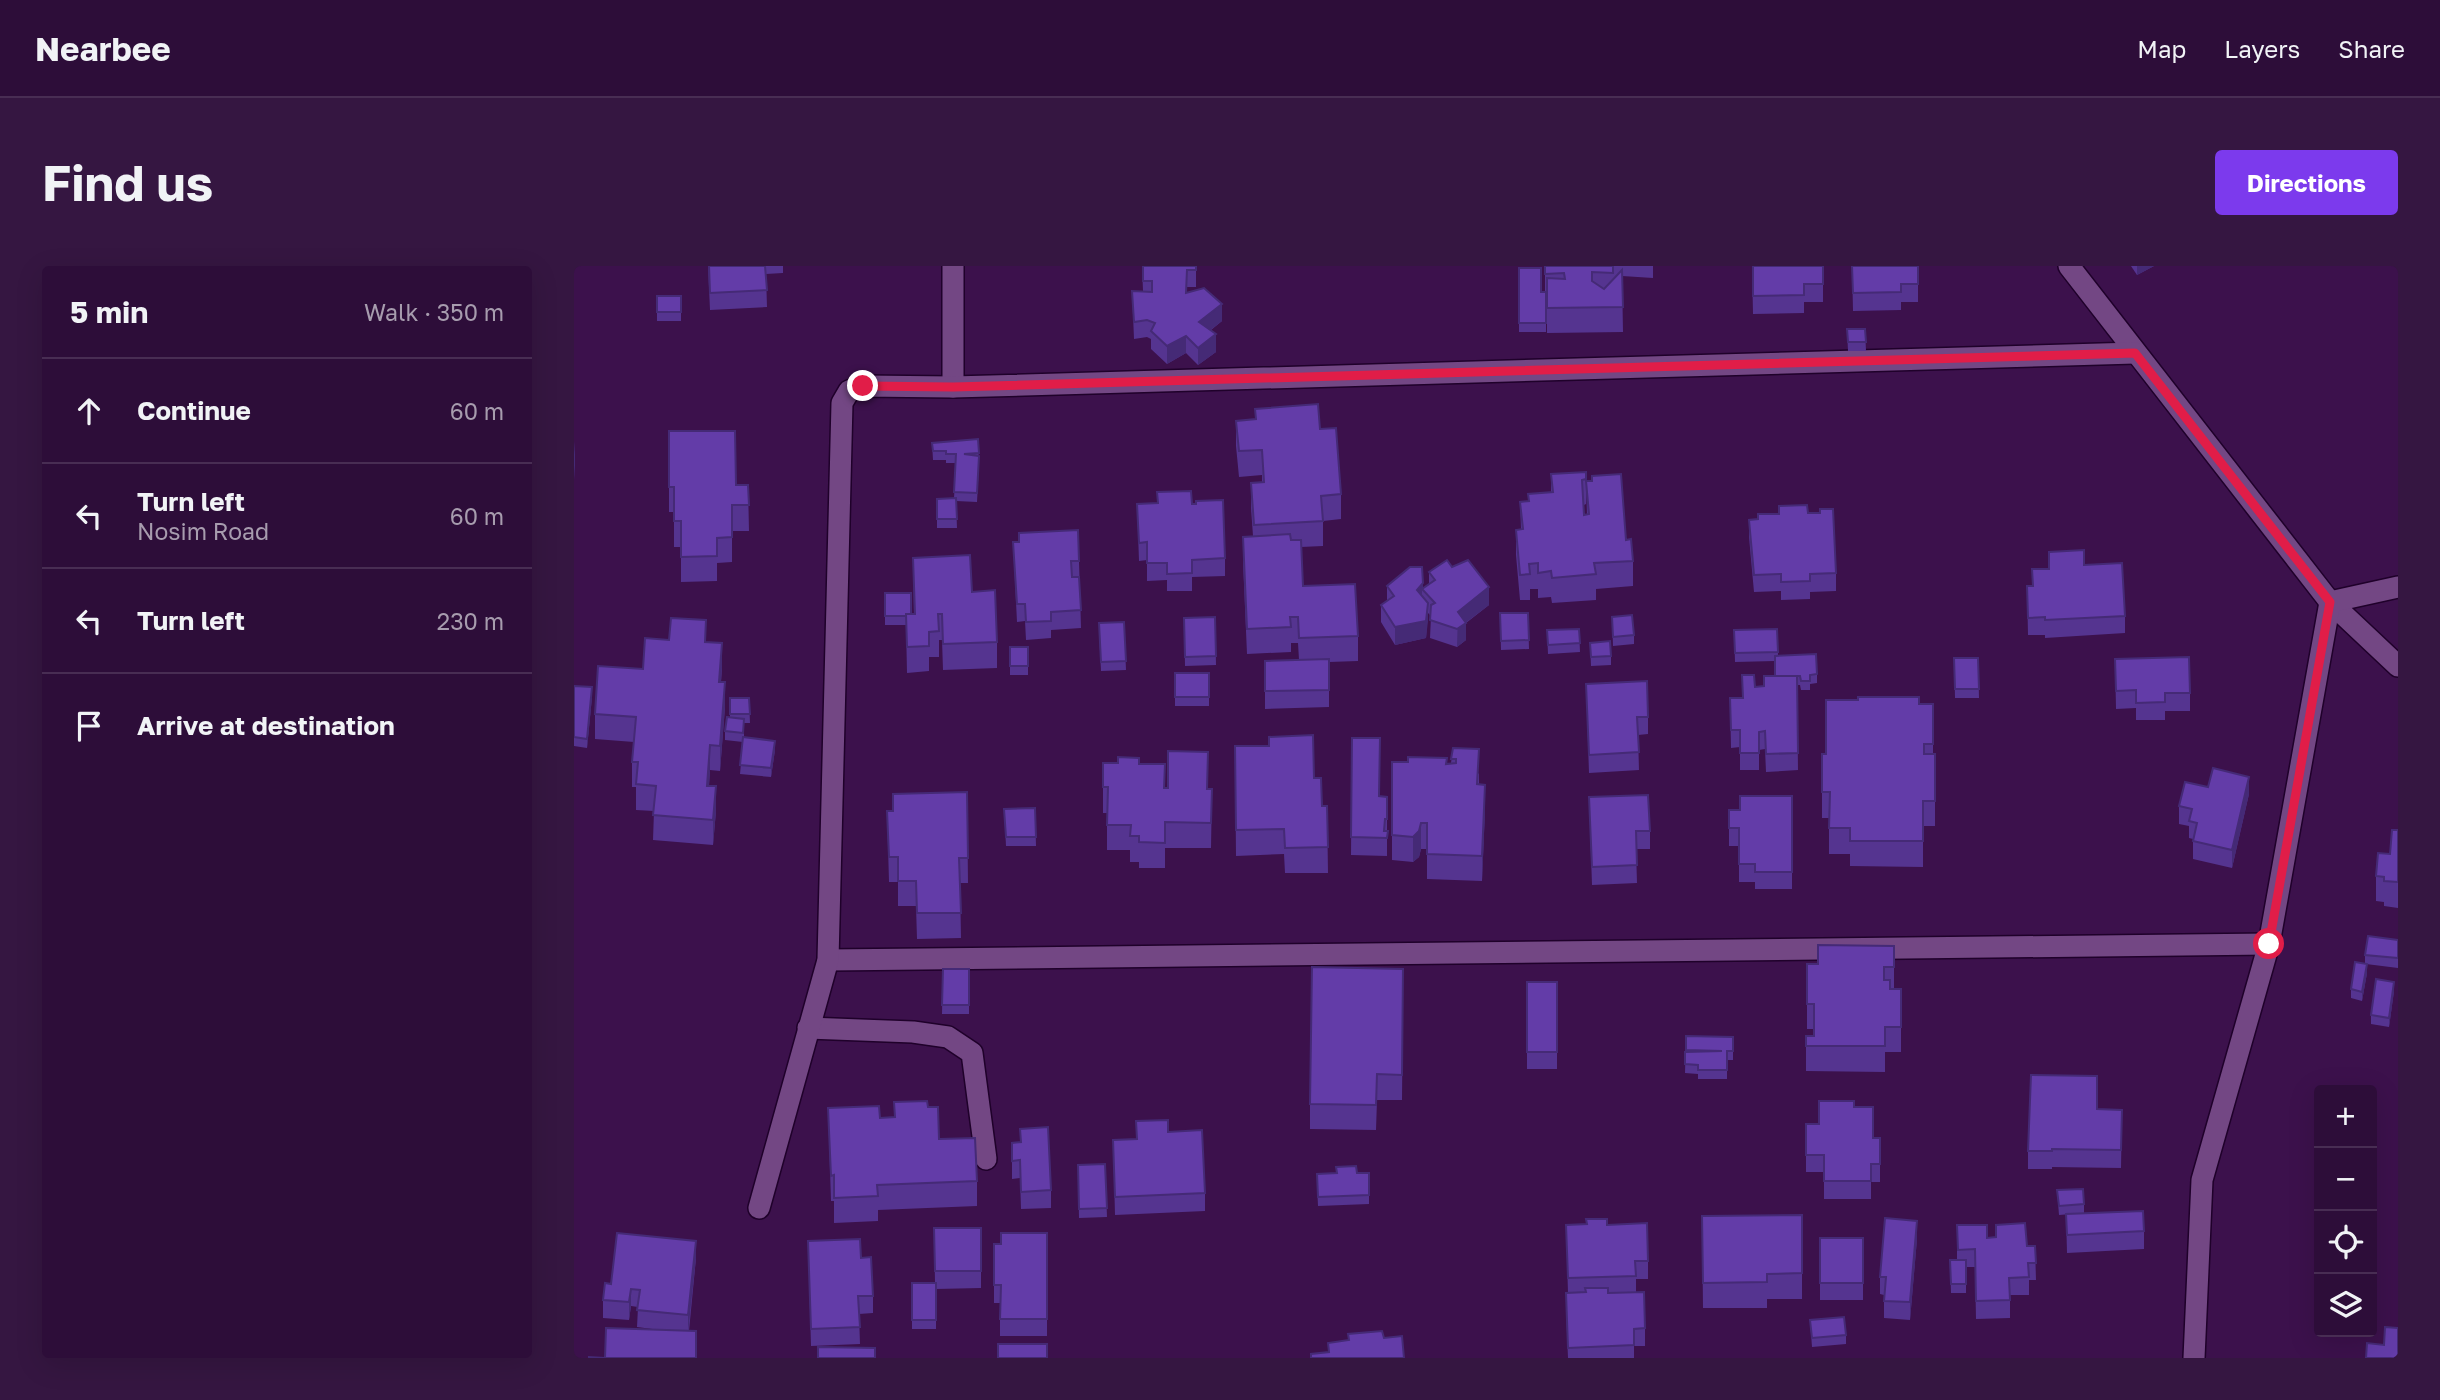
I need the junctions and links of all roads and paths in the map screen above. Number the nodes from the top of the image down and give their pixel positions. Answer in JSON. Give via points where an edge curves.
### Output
{"nodes":[{"id":1,"x":953,"y":266,"type":"edge"},
{"id":2,"x":2069,"y":266,"type":"edge"},
{"id":3,"x":2135,"y":353,"type":"junction"},
{"id":4,"x":953,"y":387,"type":"junction"},
{"id":5,"x":2398,"y":587,"type":"edge"},
{"id":6,"x":2330,"y":602,"type":"junction"},
{"id":7,"x":2398,"y":666,"type":"edge"},
{"id":8,"x":2269,"y":944,"type":"junction"},
{"id":9,"x":828,"y":960,"type":"junction"},
{"id":10,"x":808,"y":1028,"type":"junction"},
{"id":11,"x":986,"y":1159,"type":"dead end"},
{"id":12,"x":759,"y":1208,"type":"dead end"},
{"id":13,"x":2194,"y":1358,"type":"edge"}],
"edges":[{"from":1,"to":4,"type":"street"},
{"from":2,"to":3,"type":"street"},
{"from":3,"to":4,"type":"street"},
{"from":3,"to":6,"type":"street"},
{"from":4,"to":9,"type":"street","via":[[863,386],[849,390],[842,403]]},
{"from":5,"to":6,"type":"street"},
{"from":6,"to":7,"type":"street"},
{"from":6,"to":8,"type":"street"},
{"from":8,"to":9,"type":"street"},
{"from":8,"to":13,"type":"street","via":[[2202,1180]]},
{"from":9,"to":10,"type":"street"},
{"from":10,"to":11,"type":"street","via":[[948,1037],[972,1053]]},
{"from":10,"to":12,"type":"street"}]}
